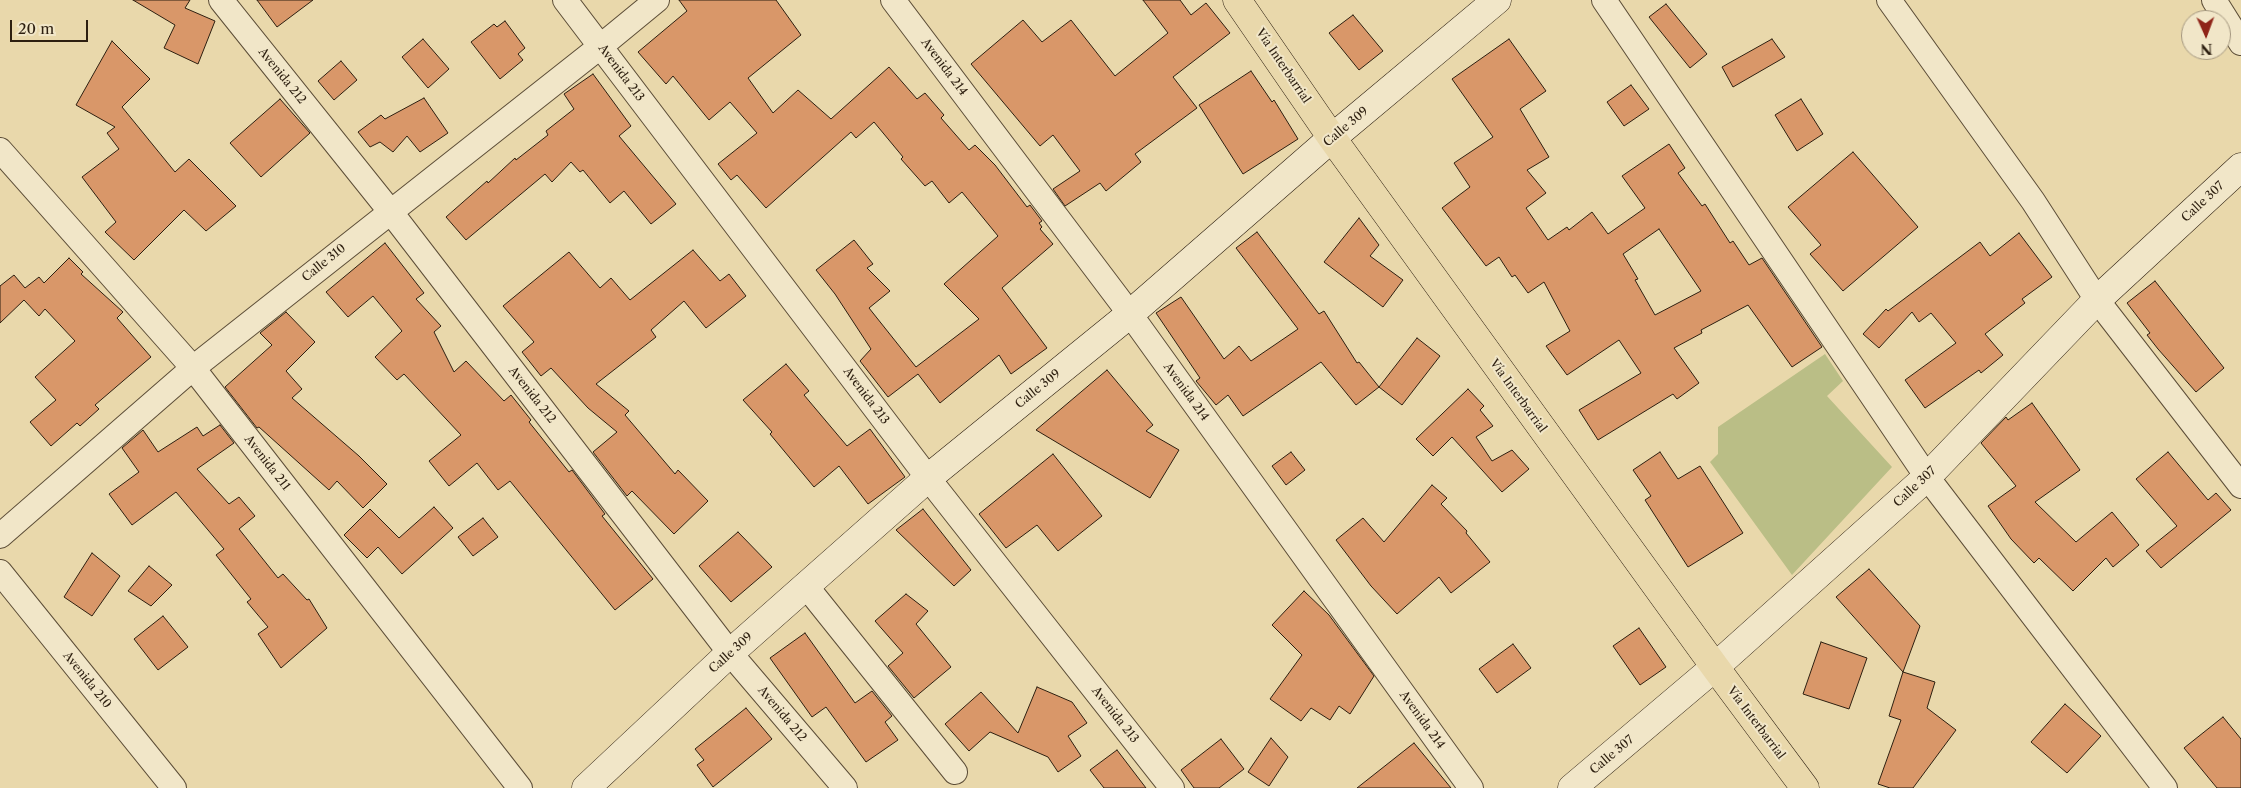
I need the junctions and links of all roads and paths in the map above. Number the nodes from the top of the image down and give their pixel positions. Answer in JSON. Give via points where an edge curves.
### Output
{"nodes":[{"id":1,"x":221,"y":0,"type":"edge"},
{"id":2,"x":565,"y":0,"type":"edge"},
{"id":3,"x":656,"y":0,"type":"edge"},
{"id":4,"x":893,"y":0,"type":"edge"},
{"id":5,"x":1237,"y":0,"type":"edge"},
{"id":6,"x":1498,"y":0,"type":"edge"},
{"id":7,"x":1604,"y":0,"type":"edge"},
{"id":8,"x":1889,"y":0,"type":"edge"},
{"id":9,"x":2214,"y":0,"type":"edge"},
{"id":10,"x":2241,"y":43,"type":"edge"},
{"id":11,"x":602,"y":46,"type":"junction"},
{"id":12,"x":1332,"y":138,"type":"junction"},
{"id":13,"x":0,"y":150,"type":"edge"},
{"id":14,"x":2241,"y":167,"type":"edge"},
{"id":15,"x":390,"y":211,"type":"junction"},
{"id":16,"x":2097,"y":300,"type":"junction"},
{"id":17,"x":1130,"y":314,"type":"junction"},
{"id":18,"x":193,"y":368,"type":"junction"},
{"id":19,"x":1927,"y":477,"type":"junction"},
{"id":20,"x":928,"y":478,"type":"junction"},
{"id":21,"x":2241,"y":486,"type":"edge"},
{"id":22,"x":0,"y":536,"type":"edge"},
{"id":23,"x":0,"y":572,"type":"edge"},
{"id":24,"x":806,"y":586,"type":"junction"},
{"id":25,"x":730,"y":654,"type":"junction"},
{"id":26,"x":1715,"y":667,"type":"junction"},
{"id":27,"x":955,"y":772,"type":"dead end"},
{"id":28,"x":174,"y":788,"type":"edge"},
{"id":29,"x":520,"y":788,"type":"edge"},
{"id":30,"x":586,"y":788,"type":"edge"},
{"id":31,"x":845,"y":788,"type":"edge"},
{"id":32,"x":1172,"y":788,"type":"edge"},
{"id":33,"x":1471,"y":788,"type":"edge"},
{"id":34,"x":1572,"y":788,"type":"edge"},
{"id":35,"x":1804,"y":788,"type":"edge"},
{"id":36,"x":2165,"y":788,"type":"edge"}],
"edges":[{"from":1,"to":15,"type":"street","name":"Avenida 212"},
{"from":2,"to":11,"type":"street","name":"Avenida 213"},
{"from":3,"to":11,"type":"street","name":"Calle 310"},
{"from":4,"to":17,"type":"street","name":"Avenida 214"},
{"from":5,"to":12,"type":"main road","name":"Vía Interbarrial"},
{"from":6,"to":12,"type":"street","name":"Calle 309"},
{"from":7,"to":19,"type":"street"},
{"from":8,"to":16,"type":"street","via":[[2033,201]]},
{"from":9,"to":10,"type":"street"},
{"from":11,"to":15,"type":"street","name":"Calle 310"},
{"from":11,"to":20,"type":"street","name":"Avenida 213"},
{"from":12,"to":17,"type":"street","name":"Calle 309"},
{"from":12,"to":26,"type":"main road","name":"Vía Interbarrial"},
{"from":13,"to":18,"type":"street","name":"Avenida 211"},
{"from":14,"to":16,"type":"street","name":"Calle 307"},
{"from":15,"to":18,"type":"street","name":"Calle 310"},
{"from":15,"to":25,"type":"street","name":"Avenida 212"},
{"from":16,"to":19,"type":"street","name":"Calle 307"},
{"from":16,"to":21,"type":"street"},
{"from":17,"to":20,"type":"street","name":"Calle 309"},
{"from":17,"to":33,"type":"street","name":"Avenida 214"},
{"from":18,"to":22,"type":"street","name":"Calle 310"},
{"from":18,"to":29,"type":"street","name":"Avenida 211"},
{"from":19,"to":26,"type":"street","name":"Calle 307"},
{"from":19,"to":36,"type":"street"},
{"from":20,"to":24,"type":"street","name":"Calle 309"},
{"from":20,"to":32,"type":"street","name":"Avenida 213"},
{"from":23,"to":28,"type":"street","name":"Avenida 210"},
{"from":24,"to":25,"type":"street","name":"Calle 309"},
{"from":24,"to":27,"type":"street"},
{"from":25,"to":30,"type":"street","name":"Calle 309"},
{"from":25,"to":31,"type":"street","name":"Avenida 212"},
{"from":26,"to":34,"type":"street","name":"Calle 307"},
{"from":26,"to":35,"type":"main road","name":"Vía Interbarrial"}]}
